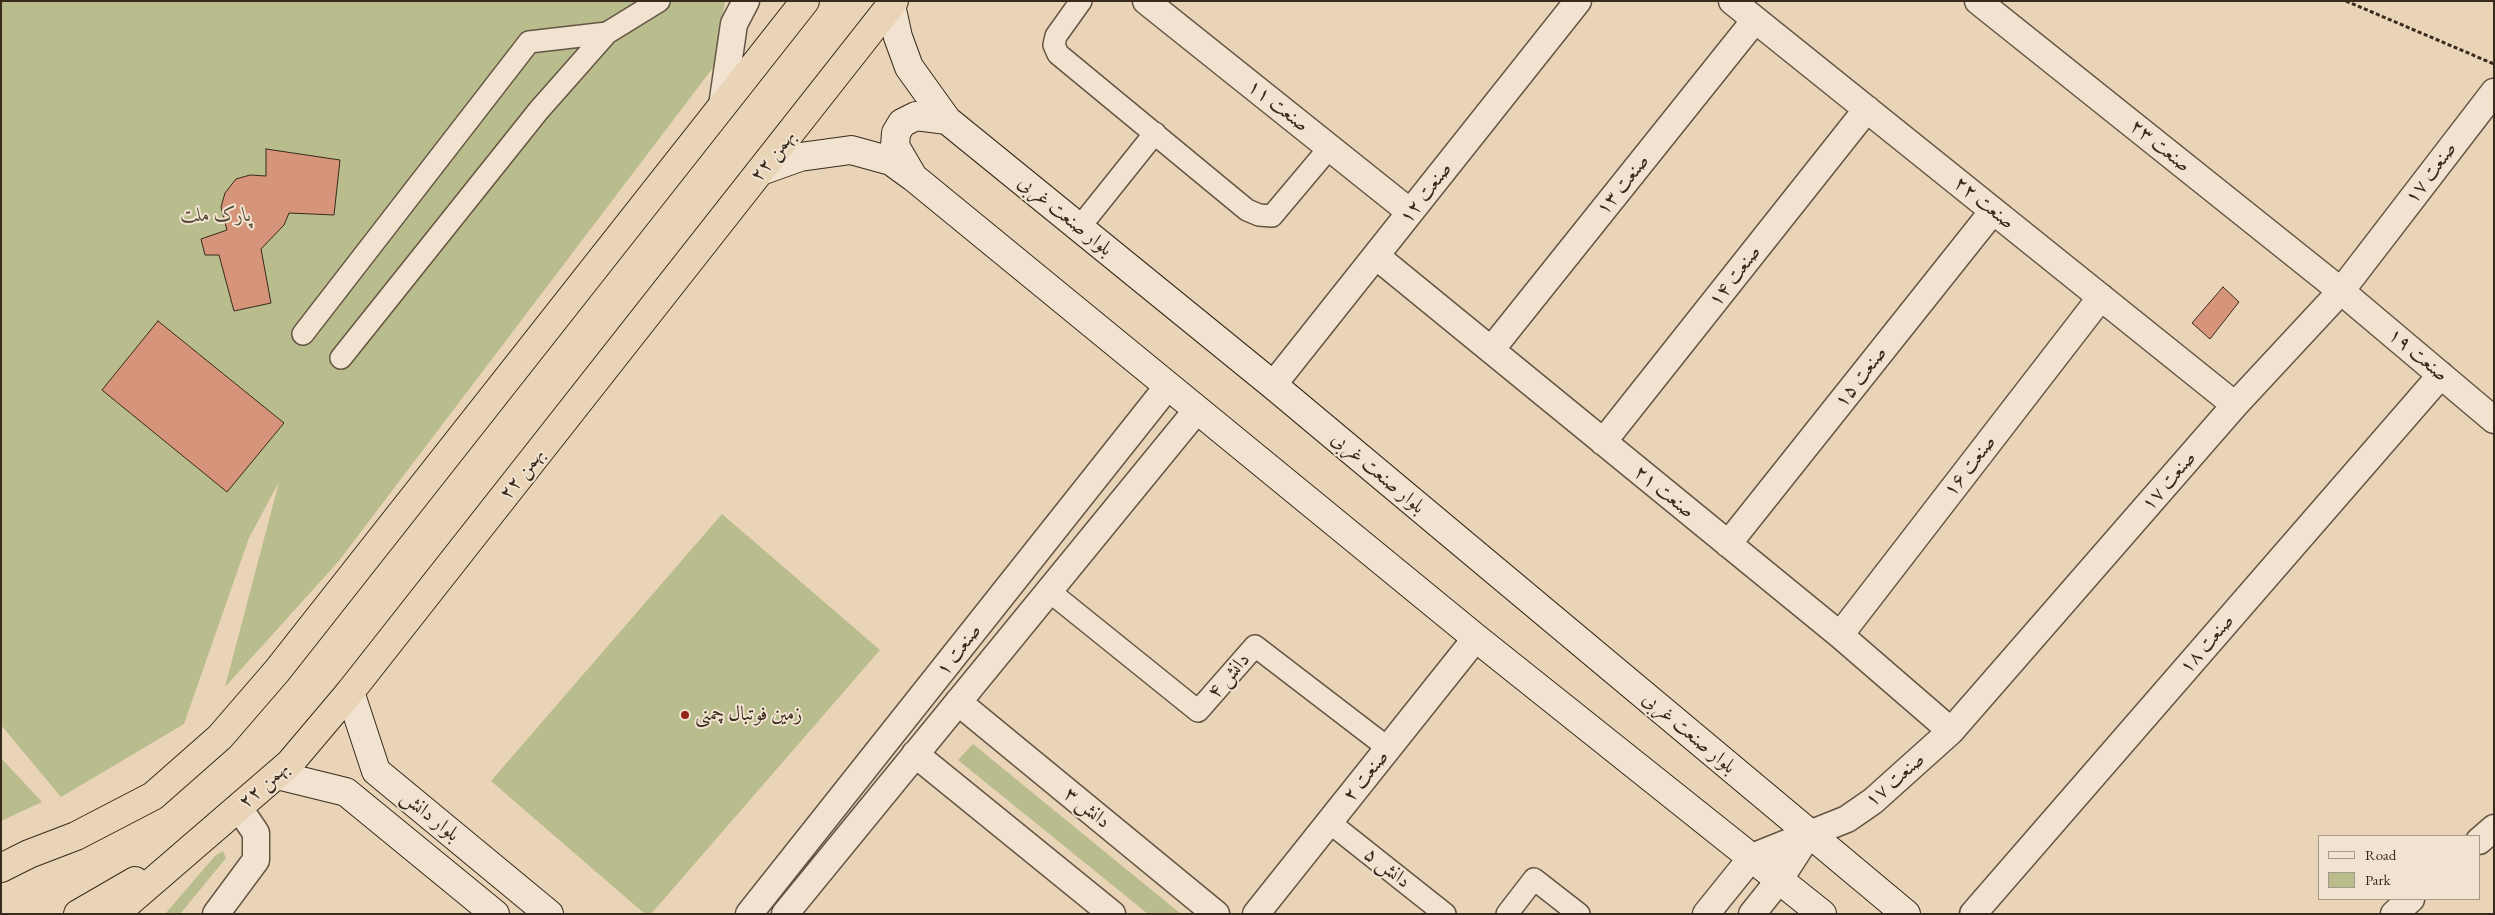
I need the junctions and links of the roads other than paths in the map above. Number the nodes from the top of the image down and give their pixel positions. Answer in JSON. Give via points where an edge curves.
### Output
{"nodes":[{"id":1,"x":659,"y":1,"type":"edge"},
{"id":2,"x":746,"y":1,"type":"edge"},
{"id":3,"x":805,"y":1,"type":"edge"},
{"id":4,"x":1081,"y":1,"type":"edge"},
{"id":5,"x":1146,"y":1,"type":"edge"},
{"id":6,"x":1578,"y":1,"type":"edge"},
{"id":7,"x":1732,"y":1,"type":"edge"},
{"id":8,"x":1978,"y":1,"type":"edge"},
{"id":9,"x":892,"y":3,"type":"edge"},
{"id":10,"x":1755,"y":20,"type":"junction"},
{"id":11,"x":607,"y":33,"type":"junction"},
{"id":12,"x":2494,"y":92,"type":"edge"},
{"id":13,"x":722,"y":106,"type":"junction"},
{"id":14,"x":1867,"y":109,"type":"junction"},
{"id":15,"x":947,"y":120,"type":"junction"},
{"id":16,"x":1155,"y":133,"type":"junction"},
{"id":17,"x":1330,"y":147,"type":"junction"},
{"id":18,"x":761,"y":171,"type":"junction"},
{"id":19,"x":913,"y":177,"type":"junction"},
{"id":20,"x":1993,"y":211,"type":"junction"},
{"id":21,"x":1410,"y":212,"type":"junction"},
{"id":22,"x":1079,"y":228,"type":"junction"},
{"id":23,"x":1376,"y":256,"type":"junction"},
{"id":24,"x":2341,"y":291,"type":"junction"},
{"id":25,"x":2101,"y":297,"type":"junction"},
{"id":26,"x":303,"y":334,"type":"dead end"},
{"id":27,"x":1491,"y":350,"type":"junction"},
{"id":28,"x":341,"y":358,"type":"dead end"},
{"id":29,"x":2440,"y":375,"type":"junction"},
{"id":30,"x":1273,"y":385,"type":"junction"},
{"id":31,"x":1168,"y":386,"type":"junction"},
{"id":32,"x":2235,"y":405,"type":"junction"},
{"id":33,"x":1196,"y":410,"type":"junction"},
{"id":34,"x":2494,"y":420,"type":"edge"},
{"id":35,"x":1603,"y":442,"type":"junction"},
{"id":36,"x":1728,"y":544,"type":"junction"},
{"id":37,"x":1049,"y":591,"type":"junction"},
{"id":38,"x":1840,"y":636,"type":"junction"},
{"id":39,"x":1476,"y":638,"type":"junction"},
{"id":40,"x":350,"y":692,"type":"junction"},
{"id":41,"x":958,"y":702,"type":"junction"},
{"id":42,"x":1951,"y":731,"type":"junction"},
{"id":43,"x":1388,"y":748,"type":"junction"},
{"id":44,"x":915,"y":754,"type":"junction"},
{"id":45,"x":277,"y":774,"type":"junction"},
{"id":46,"x":238,"y":808,"type":"junction"},
{"id":47,"x":1329,"y":822,"type":"junction"},
{"id":48,"x":2494,"y":828,"type":"edge"},
{"id":49,"x":1809,"y":834,"type":"junction"},
{"id":50,"x":76,"y":836,"type":"junction"},
{"id":51,"x":207,"y":836,"type":"junction"},
{"id":52,"x":2480,"y":840,"type":"edge"},
{"id":53,"x":1752,"y":857,"type":"junction"},
{"id":54,"x":1,"y":868,"type":"edge"},
{"id":55,"x":1,"y":876,"type":"edge"},
{"id":56,"x":1780,"y":880,"type":"junction"},
{"id":57,"x":2410,"y":900,"type":"edge"},
{"id":58,"x":78,"y":914,"type":"edge"},
{"id":59,"x":115,"y":914,"type":"edge"},
{"id":60,"x":137,"y":914,"type":"edge"},
{"id":61,"x":216,"y":914,"type":"edge"},
{"id":62,"x":495,"y":914,"type":"edge"},
{"id":63,"x":549,"y":914,"type":"edge"},
{"id":64,"x":749,"y":914,"type":"edge"},
{"id":65,"x":785,"y":914,"type":"edge"},
{"id":66,"x":1112,"y":914,"type":"edge"},
{"id":67,"x":1216,"y":914,"type":"edge"},
{"id":68,"x":1256,"y":914,"type":"edge"},
{"id":69,"x":1445,"y":914,"type":"edge"},
{"id":70,"x":1507,"y":914,"type":"edge"},
{"id":71,"x":1579,"y":914,"type":"edge"},
{"id":72,"x":1706,"y":914,"type":"edge"},
{"id":73,"x":1752,"y":914,"type":"edge"},
{"id":74,"x":1822,"y":914,"type":"edge"},
{"id":75,"x":1906,"y":914,"type":"edge"},
{"id":76,"x":1973,"y":914,"type":"edge"},
{"id":77,"x":2394,"y":914,"type":"edge"}],
"edges":[{"from":1,"to":11,"type":"street"},
{"from":2,"to":13,"type":"street","via":[[734,24]]},
{"from":3,"to":13,"type":"highway"},
{"from":4,"to":16,"type":"street","via":[[1056,36],[1054,45],[1058,54]]},
{"from":5,"to":17,"type":"street","name":"صنعت ۱۱"},
{"from":6,"to":21,"type":"street","name":"صنعت ۱۲"},
{"from":7,"to":10,"type":"street","name":"صنعت ۲۲"},
{"from":8,"to":24,"type":"street","name":"صنعت ۲۳"},
{"from":9,"to":15,"type":"main road","name":"بلوار صنعت غربی","via":[[898,37],[909,67]]},
{"from":9,"to":18,"type":"highway","name":"۲۲ بهمن"},
{"from":10,"to":14,"type":"street","name":"صنعت ۲۲"},
{"from":10,"to":27,"type":"street","name":"صنعت ۱۳"},
{"from":11,"to":26,"type":"street","via":[[529,42]]},
{"from":11,"to":28,"type":"street","via":[[539,110]]},
{"from":12,"to":24,"type":"street","name":"صنعت ۱۷"},
{"from":13,"to":50,"type":"highway","via":[[277,671],[220,737],[154,796]]},
{"from":14,"to":20,"type":"street","name":"صنعت ۲۲"},
{"from":14,"to":35,"type":"street","name":"صنعت ۱۴"},
{"from":15,"to":19,"type":"main road","via":[[916,116],[902,123],[896,133],[895,146]]},
{"from":15,"to":22,"type":"main road","name":"بلوار صنعت غربی"},
{"from":16,"to":17,"type":"street","via":[[1247,210],[1259,215],[1272,216]]},
{"from":16,"to":22,"type":"street"},
{"from":17,"to":21,"type":"street","name":"صنعت ۱۱"},
{"from":18,"to":19,"type":"main road","via":[[800,157],[851,150],[890,161]]},
{"from":18,"to":40,"type":"highway","name":"۲۲ بهمن"},
{"from":19,"to":31,"type":"main road"},
{"from":20,"to":25,"type":"street","name":"صنعت ۲۲"},
{"from":20,"to":36,"type":"street","name":"صنعت ۱۵"},
{"from":21,"to":23,"type":"street","name":"صنعت ۱۲"},
{"from":22,"to":30,"type":"main road","name":"بلوار صنعت غربی"},
{"from":23,"to":27,"type":"street","name":"صنعت ۲۱"},
{"from":23,"to":30,"type":"street","name":"صنعت ۱۲"},
{"from":24,"to":29,"type":"street","name":"صنعت ۱۹"},
{"from":24,"to":32,"type":"street","name":"صنعت ۱۷"},
{"from":25,"to":32,"type":"street","name":"صنعت ۲۲"},
{"from":25,"to":38,"type":"street","name":"صنعت ۱۶"},
{"from":27,"to":35,"type":"street","name":"صنعت ۲۱"},
{"from":29,"to":34,"type":"street","name":"صنعت ۱۹"},
{"from":29,"to":76,"type":"street","name":"صنعت ۱۸"},
{"from":30,"to":49,"type":"main road","name":"بلوار صنعت غربی"},
{"from":31,"to":33,"type":"main road"},
{"from":31,"to":64,"type":"street","name":"صنعت ۱"},
{"from":32,"to":42,"type":"street","name":"صنعت ۱۷"},
{"from":33,"to":37,"type":"street","name":"صنعت ۱"},
{"from":33,"to":39,"type":"main road"},
{"from":35,"to":36,"type":"street","name":"صنعت ۲۱"},
{"from":36,"to":38,"type":"street","name":"صنعت ۲۱"},
{"from":37,"to":41,"type":"street","name":"صنعت ۱"},
{"from":37,"to":43,"type":"street","name":"دانش ۴","via":[[1198,711],[1255,646]]},
{"from":38,"to":42,"type":"street","name":"صنعت ۲۱"},
{"from":39,"to":43,"type":"street","name":"صنعت ۲"},
{"from":39,"to":53,"type":"main road"},
{"from":40,"to":45,"type":"highway","name":"۲۲ بهمن"},
{"from":40,"to":63,"type":"main road","name":"بلوار دانش","via":[[376,771]]},
{"from":41,"to":44,"type":"street","name":"صنعت ۱"},
{"from":41,"to":67,"type":"street","name":"دانش ۳"},
{"from":42,"to":49,"type":"street","name":"صنعت ۱۷","via":[[1873,801],[1847,819]]},
{"from":43,"to":47,"type":"street","name":"صنعت ۲"},
{"from":44,"to":65,"type":"street","name":"صنعت ۱"},
{"from":44,"to":66,"type":"street"},
{"from":45,"to":46,"type":"highway","name":"۲۲ بهمن"},
{"from":45,"to":62,"type":"main road","name":"بلوار دانش","via":[[346,792]]},
{"from":46,"to":51,"type":"highway","name":"۲۲ بهمن"},
{"from":46,"to":61,"type":"street","via":[[256,833],[256,860]]},
{"from":47,"to":68,"type":"street","name":"صنعت ۲"},
{"from":47,"to":69,"type":"street","name":"دانش ۵"},
{"from":48,"to":52,"type":"street"},
{"from":49,"to":53,"type":"street","name":"صنعت ۱۷"},
{"from":49,"to":56,"type":"street"},
{"from":49,"to":75,"type":"main road","name":"بلوار صنعت غربی"},
{"from":50,"to":54,"type":"highway"},
{"from":50,"to":55,"type":"highway"},
{"from":51,"to":58,"type":"highway"},
{"from":51,"to":59,"type":"highway","name":"۲۲ بهمن"},
{"from":51,"to":60,"type":"highway"},
{"from":53,"to":56,"type":"main road"},
{"from":53,"to":72,"type":"street"},
{"from":56,"to":73,"type":"street"},
{"from":56,"to":74,"type":"main road"},
{"from":57,"to":77,"type":"street"},
{"from":70,"to":71,"type":"street","via":[[1534,879]]}]}
